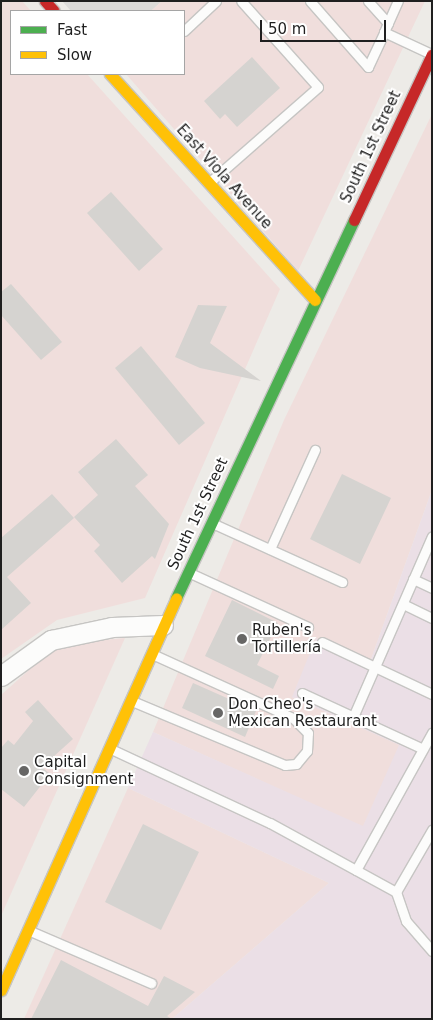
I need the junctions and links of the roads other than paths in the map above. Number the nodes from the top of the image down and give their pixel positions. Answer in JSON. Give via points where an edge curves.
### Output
{"nodes":[{"id":1,"x":216,"y":1,"type":"edge"},
{"id":2,"x":241,"y":1,"type":"edge"},
{"id":3,"x":310,"y":1,"type":"edge"},
{"id":4,"x":368,"y":1,"type":"edge"},
{"id":5,"x":398,"y":1,"type":"edge"},
{"id":6,"x":388,"y":23,"type":"junction"},
{"id":7,"x":185,"y":30,"type":"edge"},
{"id":8,"x":384,"y":32,"type":"junction"},
{"id":9,"x":432,"y":54,"type":"edge"},
{"id":10,"x":111,"y":75,"type":"edge"},
{"id":11,"x":209,"y":183,"type":"junction"},
{"id":12,"x":315,"y":300,"type":"junction"},
{"id":13,"x":315,"y":450,"type":"dead end"},
{"id":14,"x":211,"y":522,"type":"junction"},
{"id":15,"x":432,"y":536,"type":"edge"},
{"id":16,"x":270,"y":550,"type":"junction"},
{"id":17,"x":423,"y":557,"type":"junction"},
{"id":18,"x":432,"y":561,"type":"edge"},
{"id":19,"x":188,"y":572,"type":"junction"},
{"id":20,"x":413,"y":579,"type":"junction"},
{"id":21,"x":342,"y":582,"type":"dead end"},
{"id":22,"x":432,"y":588,"type":"edge"},
{"id":23,"x":403,"y":604,"type":"junction"},
{"id":24,"x":432,"y":618,"type":"edge"},
{"id":25,"x":163,"y":625,"type":"junction"},
{"id":26,"x":308,"y":627,"type":"dead end"},
{"id":27,"x":322,"y":642,"type":"dead end"},
{"id":28,"x":150,"y":653,"type":"junction"},
{"id":29,"x":376,"y":668,"type":"junction"},
{"id":30,"x":1,"y":676,"type":"edge"},
{"id":31,"x":302,"y":693,"type":"dead end"},
{"id":32,"x":432,"y":694,"type":"edge"},
{"id":33,"x":130,"y":700,"type":"junction"},
{"id":34,"x":353,"y":717,"type":"junction"},
{"id":35,"x":432,"y":733,"type":"edge"},
{"id":36,"x":109,"y":747,"type":"junction"},
{"id":37,"x":423,"y":749,"type":"junction"},
{"id":38,"x":432,"y":830,"type":"edge"},
{"id":39,"x":356,"y":870,"type":"junction"},
{"id":40,"x":396,"y":892,"type":"junction"},
{"id":41,"x":28,"y":930,"type":"junction"},
{"id":42,"x":432,"y":951,"type":"edge"},
{"id":43,"x":151,"y":983,"type":"dead end"},
{"id":44,"x":1,"y":990,"type":"edge"}],
"edges":[{"from":1,"to":7,"type":"lane"},
{"from":2,"to":11,"type":"lane","via":[[318,87]]},
{"from":3,"to":8,"type":"lane","via":[[368,66]]},
{"from":4,"to":6,"type":"lane"},
{"from":5,"to":6,"type":"lane"},
{"from":6,"to":8,"type":"lane"},
{"from":8,"to":9,"type":"lane"},
{"from":9,"to":12,"type":"main road","name":"South 1st Street"},
{"from":10,"to":11,"type":"main road","name":"East Viola Avenue"},
{"from":11,"to":12,"type":"main road","name":"East Viola Avenue"},
{"from":12,"to":14,"type":"main road","name":"South 1st Street"},
{"from":13,"to":16,"type":"lane"},
{"from":14,"to":16,"type":"lane"},
{"from":14,"to":19,"type":"main road","name":"South 1st Street"},
{"from":15,"to":17,"type":"lane"},
{"from":16,"to":21,"type":"lane"},
{"from":17,"to":18,"type":"lane"},
{"from":17,"to":20,"type":"lane"},
{"from":19,"to":25,"type":"main road","name":"South 1st Street"},
{"from":19,"to":26,"type":"lane"},
{"from":20,"to":22,"type":"lane"},
{"from":20,"to":23,"type":"lane"},
{"from":23,"to":24,"type":"lane"},
{"from":23,"to":29,"type":"lane"},
{"from":25,"to":28,"type":"main road","name":"South 1st Street"},
{"from":25,"to":30,"type":"street","via":[[112,627],[51,640]]},
{"from":27,"to":29,"type":"lane"},
{"from":28,"to":33,"type":"main road","name":"South 1st Street"},
{"from":28,"to":33,"type":"lane","via":[[293,718],[308,733],[306,751],[296,764],[285,765]]},
{"from":29,"to":32,"type":"lane"},
{"from":29,"to":34,"type":"lane"},
{"from":31,"to":34,"type":"lane"},
{"from":33,"to":36,"type":"main road","name":"South 1st Street"},
{"from":34,"to":37,"type":"lane"},
{"from":35,"to":37,"type":"lane"},
{"from":36,"to":39,"type":"lane","via":[[270,823]]},
{"from":36,"to":41,"type":"main road","name":"South 1st Street"},
{"from":37,"to":39,"type":"lane"},
{"from":38,"to":40,"type":"lane"},
{"from":39,"to":40,"type":"lane"},
{"from":40,"to":42,"type":"lane","via":[[406,921]]},
{"from":41,"to":43,"type":"lane"},
{"from":41,"to":44,"type":"main road","name":"South 1st Street"}]}
